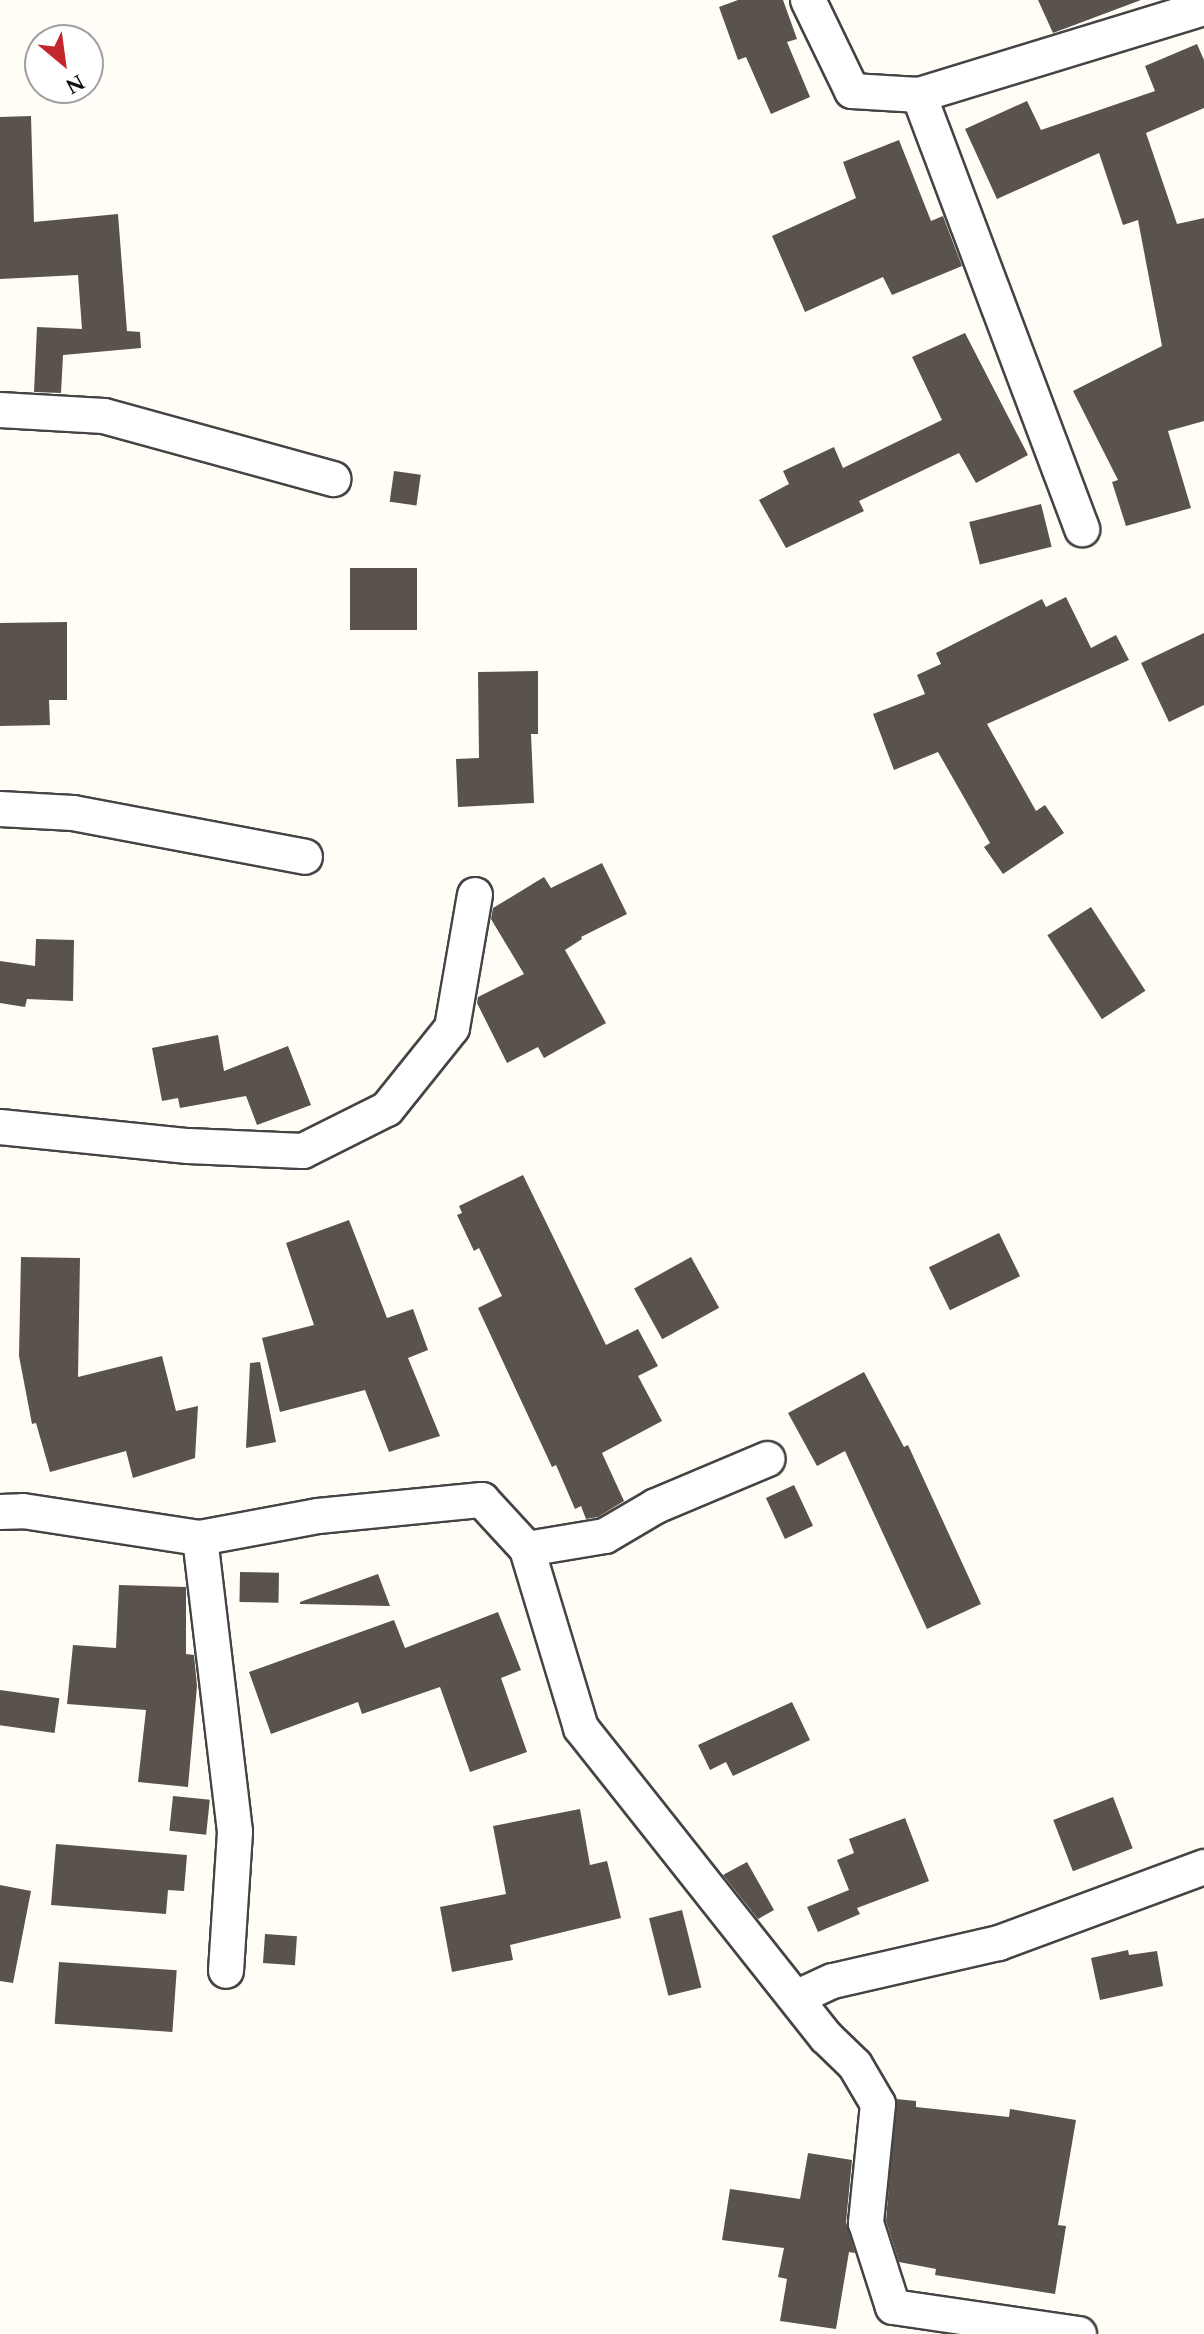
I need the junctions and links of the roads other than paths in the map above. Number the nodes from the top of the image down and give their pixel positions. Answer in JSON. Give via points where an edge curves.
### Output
{"nodes":[{"id":1,"x":808,"y":0,"type":"edge"},
{"id":2,"x":1204,"y":8,"type":"edge"},
{"id":3,"x":919,"y":95,"type":"junction"},
{"id":4,"x":0,"y":410,"type":"edge"},
{"id":5,"x":333,"y":479,"type":"dead end"},
{"id":6,"x":1082,"y":529,"type":"dead end"},
{"id":7,"x":0,"y":809,"type":"edge"},
{"id":8,"x":305,"y":857,"type":"dead end"},
{"id":9,"x":475,"y":895,"type":"dead end"},
{"id":10,"x":0,"y":1127,"type":"edge"},
{"id":11,"x":768,"y":1459,"type":"dead end"},
{"id":12,"x":0,"y":1512,"type":"edge"},
{"id":13,"x":200,"y":1538,"type":"junction"},
{"id":14,"x":527,"y":1549,"type":"junction"},
{"id":15,"x":1204,"y":1867,"type":"edge"},
{"id":16,"x":226,"y":1971,"type":"dead end"},
{"id":17,"x":798,"y":1997,"type":"junction"},
{"id":18,"x":1079,"y":2334,"type":"edge"}],
"edges":[{"from":1,"to":3,"type":"street","via":[[852,91]]},
{"from":2,"to":3,"type":"street"},
{"from":3,"to":6,"type":"street"},
{"from":4,"to":5,"type":"street","via":[[104,416]]},
{"from":7,"to":8,"type":"street","via":[[73,813]]},
{"from":9,"to":10,"type":"street","via":[[452,1028],[387,1109],[303,1151],[188,1146]]},
{"from":11,"to":14,"type":"street","via":[[656,1506],[605,1536]]},
{"from":12,"to":13,"type":"street"},
{"from":13,"to":14,"type":"street","via":[[318,1516],[482,1500]]},
{"from":13,"to":16,"type":"street","via":[[235,1832]]},
{"from":14,"to":17,"type":"street","via":[[581,1728]]},
{"from":15,"to":17,"type":"street","via":[[999,1943],[833,1981]]},
{"from":17,"to":18,"type":"street","via":[[826,2037],[855,2065],[878,2104],[866,2223],[893,2307]]}]}
